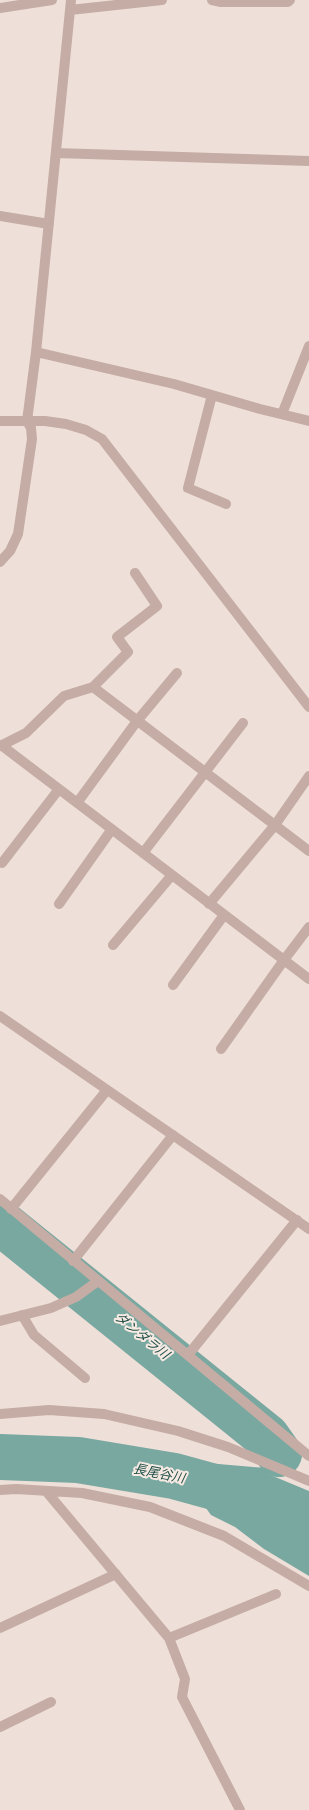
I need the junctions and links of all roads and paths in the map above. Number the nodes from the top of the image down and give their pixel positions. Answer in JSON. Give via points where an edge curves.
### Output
{"nodes":[{"id":1,"x":52,"y":0,"type":"edge"},
{"id":2,"x":162,"y":0,"type":"edge"},
{"id":3,"x":212,"y":0,"type":"edge"},
{"id":4,"x":290,"y":0,"type":"edge"},
{"id":5,"x":70,"y":5,"type":"edge"},
{"id":6,"x":0,"y":8,"type":"edge"},
{"id":7,"x":56,"y":153,"type":"junction"},
{"id":8,"x":309,"y":161,"type":"edge"},
{"id":9,"x":0,"y":216,"type":"edge"},
{"id":10,"x":49,"y":224,"type":"junction"},
{"id":11,"x":309,"y":346,"type":"edge"},
{"id":12,"x":36,"y":352,"type":"junction"},
{"id":13,"x":212,"y":395,"type":"junction"},
{"id":14,"x":282,"y":414,"type":"junction"},
{"id":15,"x":0,"y":421,"type":"edge"},
{"id":16,"x":309,"y":421,"type":"edge"},
{"id":17,"x":27,"y":422,"type":"junction"},
{"id":18,"x":226,"y":504,"type":"dead end"},
{"id":19,"x":0,"y":562,"type":"edge"},
{"id":20,"x":135,"y":573,"type":"dead end"},
{"id":21,"x":177,"y":673,"type":"dead end"},
{"id":22,"x":93,"y":687,"type":"junction"},
{"id":23,"x":309,"y":707,"type":"edge"},
{"id":24,"x":137,"y":721,"type":"junction"},
{"id":25,"x":243,"y":723,"type":"dead end"},
{"id":26,"x":1,"y":745,"type":"edge"},
{"id":27,"x":205,"y":772,"type":"junction"},
{"id":28,"x":309,"y":776,"type":"edge"},
{"id":29,"x":59,"y":789,"type":"junction"},
{"id":30,"x":77,"y":803,"type":"junction"},
{"id":31,"x":275,"y":825,"type":"junction"},
{"id":32,"x":112,"y":829,"type":"junction"},
{"id":33,"x":309,"y":851,"type":"edge"},
{"id":34,"x":143,"y":853,"type":"junction"},
{"id":35,"x":2,"y":863,"type":"dead end"},
{"id":36,"x":172,"y":875,"type":"junction"},
{"id":37,"x":59,"y":904,"type":"dead end"},
{"id":38,"x":209,"y":904,"type":"junction"},
{"id":39,"x":224,"y":915,"type":"junction"},
{"id":40,"x":309,"y":927,"type":"edge"},
{"id":41,"x":113,"y":945,"type":"dead end"},
{"id":42,"x":284,"y":960,"type":"junction"},
{"id":43,"x":309,"y":979,"type":"edge"},
{"id":44,"x":173,"y":985,"type":"dead end"},
{"id":45,"x":0,"y":1016,"type":"edge"},
{"id":46,"x":221,"y":1049,"type":"dead end"},
{"id":47,"x":107,"y":1090,"type":"junction"},
{"id":48,"x":174,"y":1135,"type":"junction"},
{"id":49,"x":0,"y":1199,"type":"edge"},
{"id":50,"x":11,"y":1209,"type":"junction"},
{"id":51,"x":297,"y":1220,"type":"junction"},
{"id":52,"x":309,"y":1229,"type":"edge"},
{"id":53,"x":74,"y":1260,"type":"junction"},
{"id":54,"x":94,"y":1284,"type":"junction"},
{"id":55,"x":22,"y":1315,"type":"junction"},
{"id":56,"x":0,"y":1321,"type":"edge"},
{"id":57,"x":188,"y":1355,"type":"junction"},
{"id":58,"x":85,"y":1378,"type":"dead end"},
{"id":59,"x":0,"y":1414,"type":"edge"},
{"id":60,"x":309,"y":1456,"type":"edge"},
{"id":61,"x":309,"y":1481,"type":"edge"},
{"id":62,"x":0,"y":1490,"type":"edge"},
{"id":63,"x":46,"y":1491,"type":"junction"},
{"id":64,"x":116,"y":1574,"type":"junction"},
{"id":65,"x":309,"y":1586,"type":"edge"},
{"id":66,"x":276,"y":1594,"type":"dead end"},
{"id":67,"x":0,"y":1628,"type":"edge"},
{"id":68,"x":169,"y":1638,"type":"junction"},
{"id":69,"x":51,"y":1702,"type":"dead end"},
{"id":70,"x":0,"y":1727,"type":"edge"},
{"id":71,"x":240,"y":1810,"type":"edge"}],
"edges":[{"from":1,"to":6,"type":"street"},
{"from":2,"to":5,"type":"street"},
{"from":3,"to":4,"type":"street"},
{"from":5,"to":7,"type":"street"},
{"from":7,"to":8,"type":"street"},
{"from":7,"to":10,"type":"street"},
{"from":9,"to":10,"type":"street"},
{"from":10,"to":12,"type":"street"},
{"from":11,"to":14,"type":"street"},
{"from":12,"to":13,"type":"street"},
{"from":12,"to":17,"type":"street"},
{"from":13,"to":14,"type":"street"},
{"from":13,"to":18,"type":"street","via":[[188,488]]},
{"from":14,"to":16,"type":"street"},
{"from":15,"to":17,"type":"street"},
{"from":17,"to":19,"type":"street","via":[[31,428],[32,439],[18,534],[10,551]]},
{"from":17,"to":23,"type":"street","via":[[66,424],[86,430],[102,439]]},
{"from":20,"to":22,"type":"street","via":[[157,606],[117,637],[128,652]]},
{"from":21,"to":24,"type":"street"},
{"from":22,"to":24,"type":"street"},
{"from":22,"to":26,"type":"street","via":[[64,696],[26,733]]},
{"from":24,"to":27,"type":"street"},
{"from":24,"to":30,"type":"street"},
{"from":25,"to":27,"type":"street"},
{"from":26,"to":29,"type":"street"},
{"from":27,"to":31,"type":"street"},
{"from":27,"to":34,"type":"street"},
{"from":28,"to":31,"type":"street"},
{"from":29,"to":30,"type":"street"},
{"from":29,"to":35,"type":"street"},
{"from":30,"to":32,"type":"street"},
{"from":31,"to":33,"type":"street"},
{"from":31,"to":38,"type":"street"},
{"from":32,"to":34,"type":"street"},
{"from":32,"to":37,"type":"street"},
{"from":34,"to":36,"type":"street"},
{"from":36,"to":38,"type":"street"},
{"from":36,"to":41,"type":"street"},
{"from":38,"to":39,"type":"street"},
{"from":39,"to":42,"type":"street"},
{"from":39,"to":44,"type":"street"},
{"from":40,"to":42,"type":"street"},
{"from":42,"to":43,"type":"street"},
{"from":42,"to":46,"type":"street"},
{"from":45,"to":47,"type":"street"},
{"from":47,"to":48,"type":"street"},
{"from":47,"to":50,"type":"street"},
{"from":48,"to":51,"type":"street"},
{"from":48,"to":53,"type":"street"},
{"from":49,"to":50,"type":"street"},
{"from":50,"to":53,"type":"street"},
{"from":51,"to":52,"type":"street"},
{"from":51,"to":57,"type":"street"},
{"from":53,"to":54,"type":"street"},
{"from":54,"to":55,"type":"street","via":[[76,1297],[51,1308]]},
{"from":54,"to":57,"type":"street"},
{"from":55,"to":56,"type":"street"},
{"from":55,"to":58,"type":"street","via":[[34,1335]]},
{"from":57,"to":60,"type":"street"},
{"from":59,"to":61,"type":"street","via":[[49,1410],[104,1414],[178,1431],[228,1447]]},
{"from":62,"to":63,"type":"street"},
{"from":63,"to":64,"type":"street"},
{"from":63,"to":65,"type":"street","via":[[82,1493],[150,1507],[224,1536]]},
{"from":64,"to":67,"type":"street"},
{"from":64,"to":68,"type":"street"},
{"from":66,"to":68,"type":"street"},
{"from":68,"to":71,"type":"street","via":[[185,1679],[182,1697]]},
{"from":69,"to":70,"type":"street"}]}
